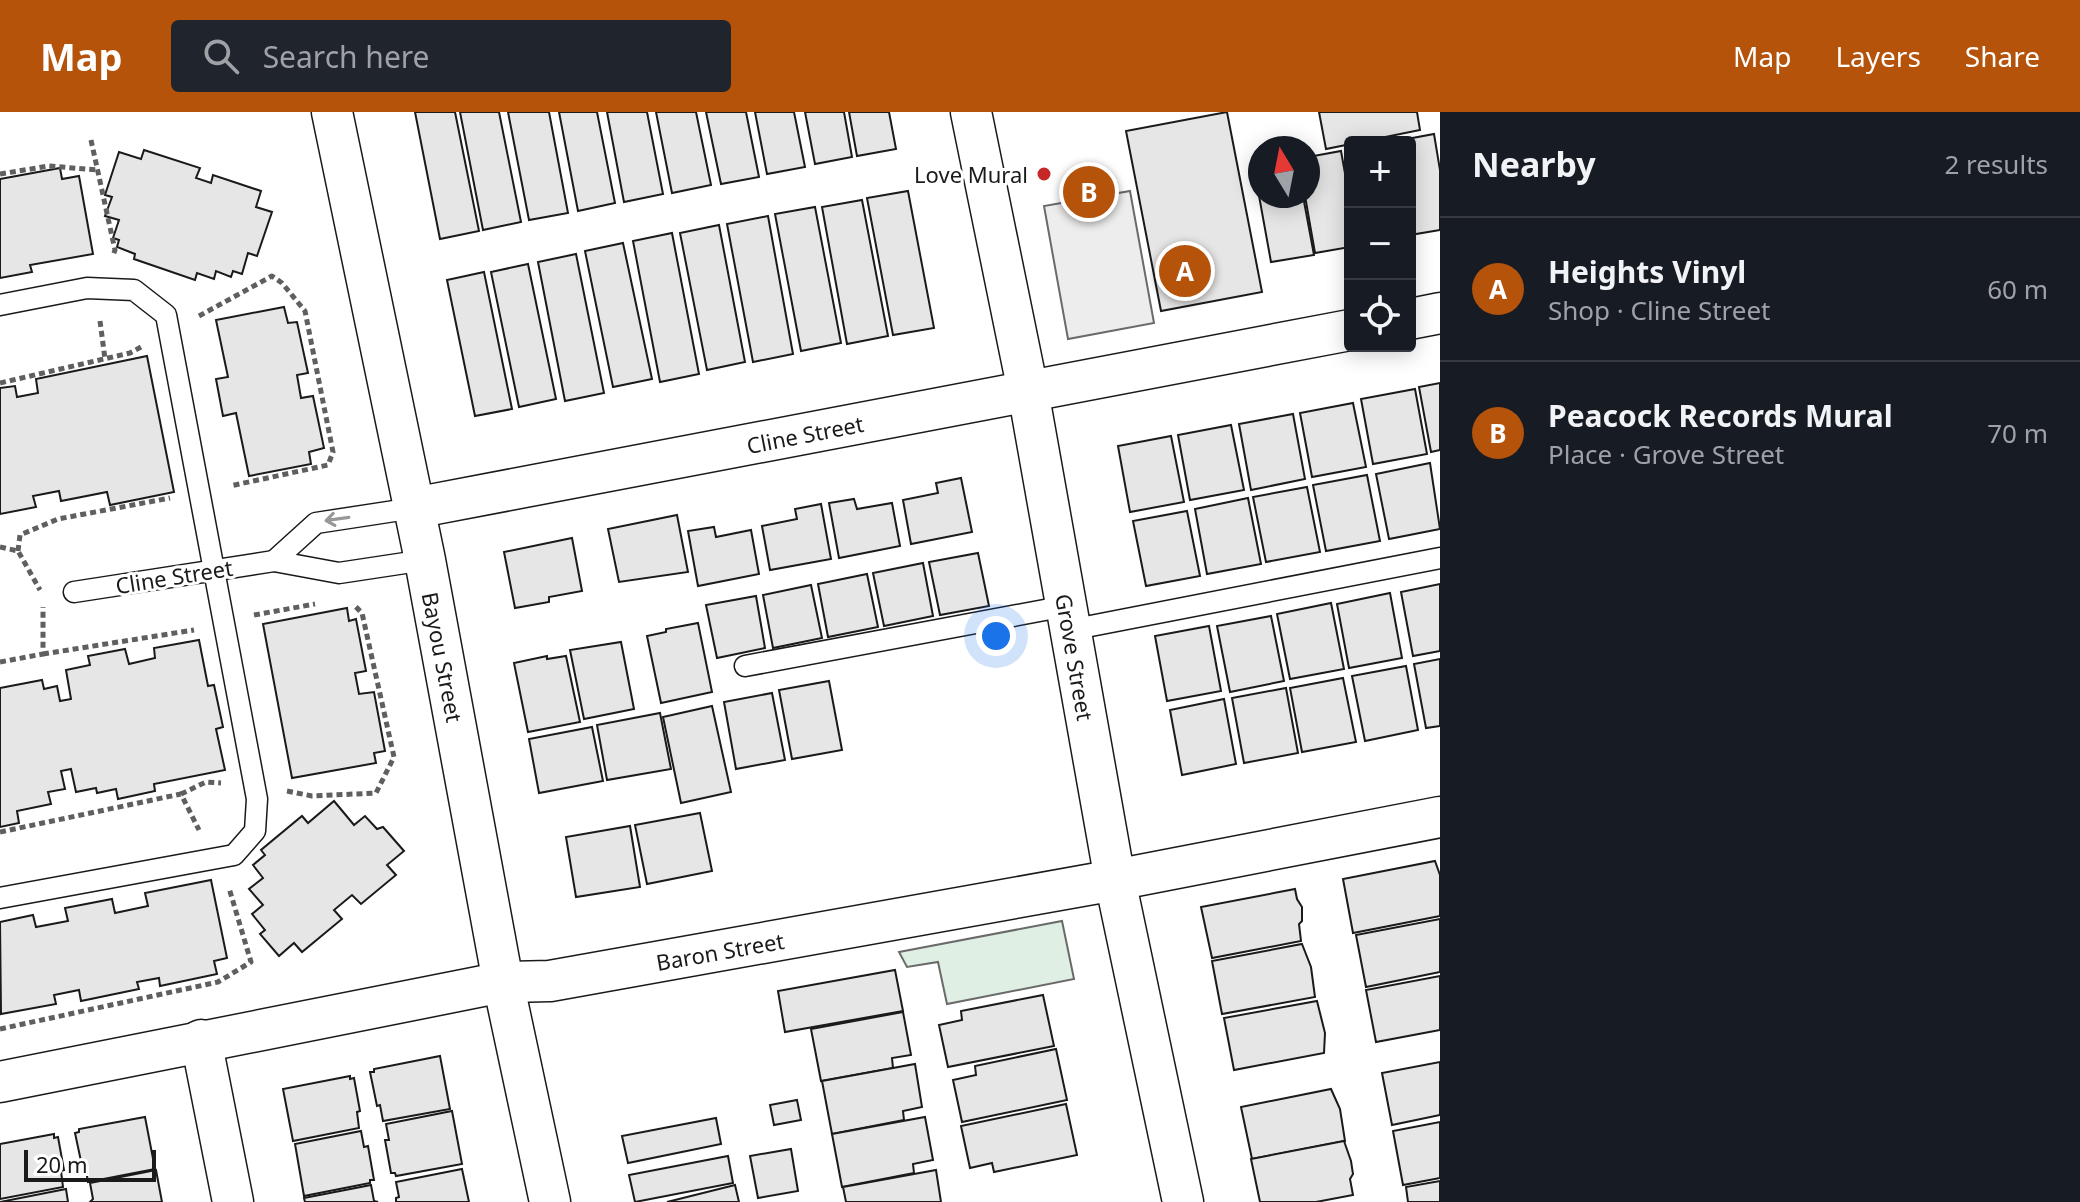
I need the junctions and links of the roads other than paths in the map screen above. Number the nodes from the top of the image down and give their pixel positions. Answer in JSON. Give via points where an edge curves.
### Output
{"nodes":[{"id":1,"x":332,"y":112,"type":"edge"},
{"id":2,"x":971,"y":112,"type":"edge"},
{"id":3,"x":0,"y":305,"type":"edge"},
{"id":4,"x":1440,"y":313,"type":"edge"},
{"id":5,"x":1416,"y":318,"type":"edge"},
{"id":6,"x":1344,"y":331,"type":"edge"},
{"id":7,"x":1028,"y":391,"type":"junction"},
{"id":8,"x":414,"y":508,"type":"junction"},
{"id":9,"x":1440,"y":558,"type":"edge"},
{"id":10,"x":425,"y":560,"type":"junction"},
{"id":11,"x":274,"y":561,"type":"junction"},
{"id":12,"x":214,"y":569,"type":"junction"},
{"id":13,"x":74,"y":592,"type":"dead end"},
{"id":14,"x":1068,"y":618,"type":"junction"},
{"id":15,"x":745,"y":666,"type":"dead end"},
{"id":16,"x":1440,"y":817,"type":"edge"},
{"id":17,"x":1115,"y":880,"type":"junction"},
{"id":18,"x":0,"y":898,"type":"edge"},
{"id":19,"x":503,"y":982,"type":"junction"},
{"id":20,"x":201,"y":1040,"type":"junction"},
{"id":21,"x":0,"y":1082,"type":"edge"},
{"id":22,"x":233,"y":1202,"type":"edge"},
{"id":23,"x":550,"y":1202,"type":"edge"},
{"id":24,"x":1183,"y":1202,"type":"edge"}],
"edges":[{"from":1,"to":8,"type":"street","name":"Bayou Street"},
{"from":2,"to":7,"type":"street","name":"Grove Street"},
{"from":3,"to":12,"type":"lane","via":[[87,288],[134,290],[166,315]]},
{"from":4,"to":5,"type":"street"},
{"from":6,"to":7,"type":"street","name":"Cline Street"},
{"from":7,"to":8,"type":"street","name":"Cline Street"},
{"from":7,"to":14,"type":"street","name":"Grove Street"},
{"from":8,"to":10,"type":"street","name":"Bayou Street"},
{"from":8,"to":11,"type":"lane","name":"Cline Street","one_way":true,"via":[[316,523]]},
{"from":9,"to":14,"type":"lane"},
{"from":10,"to":11,"type":"lane","name":"Cline Street","via":[[339,573]]},
{"from":10,"to":19,"type":"street","name":"Bayou Street"},
{"from":11,"to":12,"type":"lane","name":"Cline Street"},
{"from":12,"to":13,"type":"lane","name":"Cline Street"},
{"from":12,"to":18,"type":"lane","via":[[257,799],[255,831],[234,855]]},
{"from":14,"to":15,"type":"lane"},
{"from":14,"to":17,"type":"street","name":"Grove Street"},
{"from":16,"to":17,"type":"street","name":"Baron Street"},
{"from":17,"to":19,"type":"street","name":"Baron Street","via":[[550,981]]},
{"from":17,"to":24,"type":"street","name":"Grove Street"},
{"from":19,"to":20,"type":"street","name":"Baron Street"},
{"from":19,"to":23,"type":"street","name":"Bayou Street"},
{"from":20,"to":21,"type":"street","name":"Baron Street"},
{"from":20,"to":22,"type":"street"}]}
